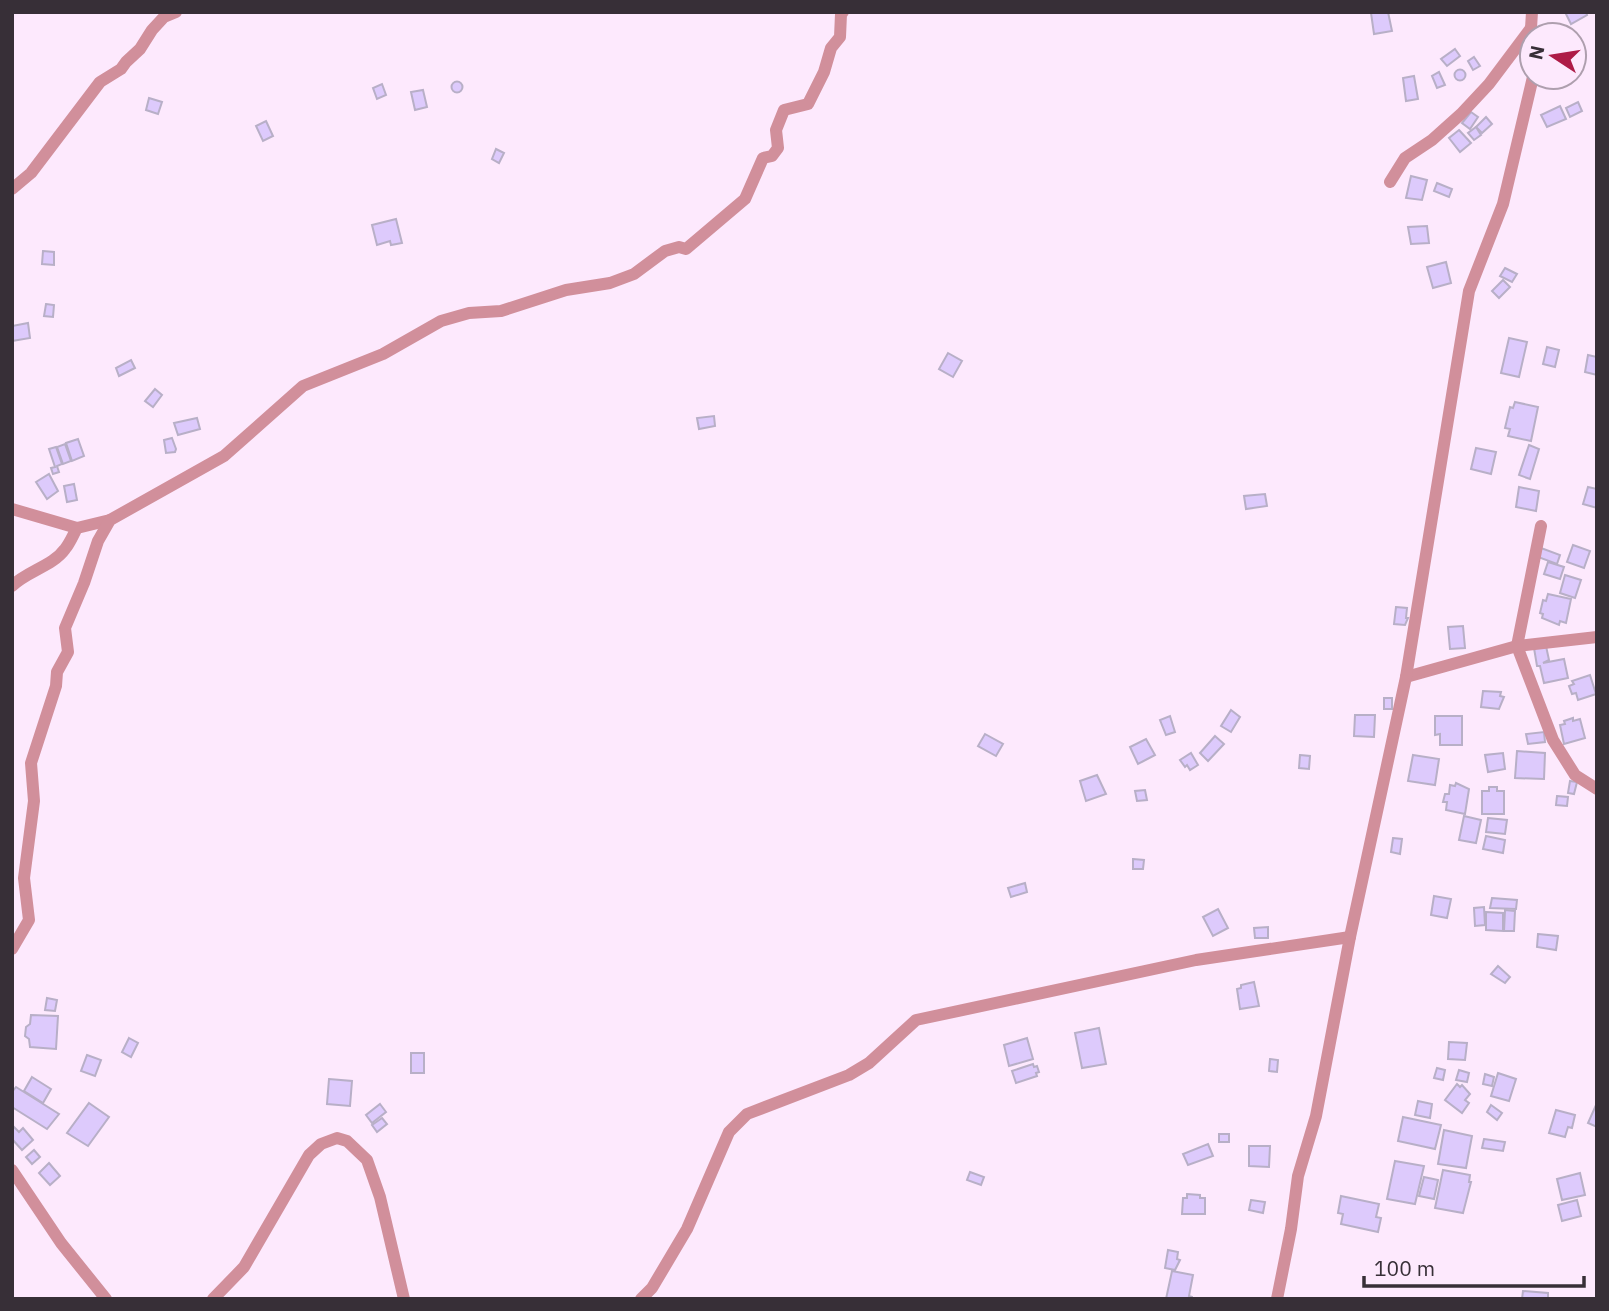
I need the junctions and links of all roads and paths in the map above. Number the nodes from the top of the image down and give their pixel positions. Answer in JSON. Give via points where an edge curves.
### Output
{"nodes":[{"id":1,"x":176,"y":12,"type":"edge"},
{"id":2,"x":843,"y":12,"type":"edge"},
{"id":3,"x":1518,"y":49,"type":"edge"},
{"id":4,"x":1530,"y":91,"type":"edge"},
{"id":5,"x":1390,"y":182,"type":"dead end"},
{"id":6,"x":12,"y":189,"type":"edge"},
{"id":7,"x":12,"y":509,"type":"edge"},
{"id":8,"x":110,"y":520,"type":"junction"},
{"id":9,"x":1541,"y":526,"type":"dead end"},
{"id":10,"x":77,"y":528,"type":"junction"},
{"id":11,"x":12,"y":586,"type":"edge"},
{"id":12,"x":1597,"y":637,"type":"edge"},
{"id":13,"x":1517,"y":646,"type":"junction"},
{"id":14,"x":1406,"y":677,"type":"junction"},
{"id":15,"x":1597,"y":789,"type":"edge"},
{"id":16,"x":1350,"y":937,"type":"junction"},
{"id":17,"x":12,"y":949,"type":"edge"},
{"id":18,"x":12,"y":1170,"type":"edge"},
{"id":19,"x":106,"y":1299,"type":"edge"},
{"id":20,"x":213,"y":1299,"type":"edge"},
{"id":21,"x":404,"y":1299,"type":"edge"},
{"id":22,"x":641,"y":1299,"type":"edge"},
{"id":23,"x":1278,"y":1299,"type":"edge"}],
"edges":[{"from":1,"to":6,"type":"street","via":[[164,17],[121,69],[100,82],[32,173]]},
{"from":2,"to":8,"type":"street","via":[[840,37],[808,104],[785,110],[776,131],[778,148],[763,159],[745,199],[692,246],[665,251],[634,274],[610,283],[441,321],[383,354],[303,386],[224,456]]},
{"from":3,"to":5,"type":"street","via":[[1432,141],[1405,158]]},
{"from":4,"to":14,"type":"street","via":[[1503,204],[1469,291]]},
{"from":7,"to":10,"type":"street"},
{"from":8,"to":10,"type":"street"},
{"from":8,"to":17,"type":"street","via":[[97,541],[65,628],[68,652],[57,672],[32,763],[34,802],[23,878],[29,920]]},
{"from":9,"to":13,"type":"street"},
{"from":10,"to":11,"type":"street","via":[[64,551]]},
{"from":12,"to":13,"type":"street"},
{"from":13,"to":14,"type":"street"},
{"from":13,"to":15,"type":"street","via":[[1553,740],[1575,775]]},
{"from":14,"to":16,"type":"street"},
{"from":16,"to":22,"type":"street","via":[[1196,960],[916,1020],[849,1075],[747,1114],[729,1132],[687,1228]]},
{"from":16,"to":23,"type":"street","via":[[1316,1116],[1298,1176]]},
{"from":18,"to":19,"type":"street"},
{"from":20,"to":21,"type":"street","via":[[244,1267],[309,1155],[337,1138],[367,1160]]}]}
